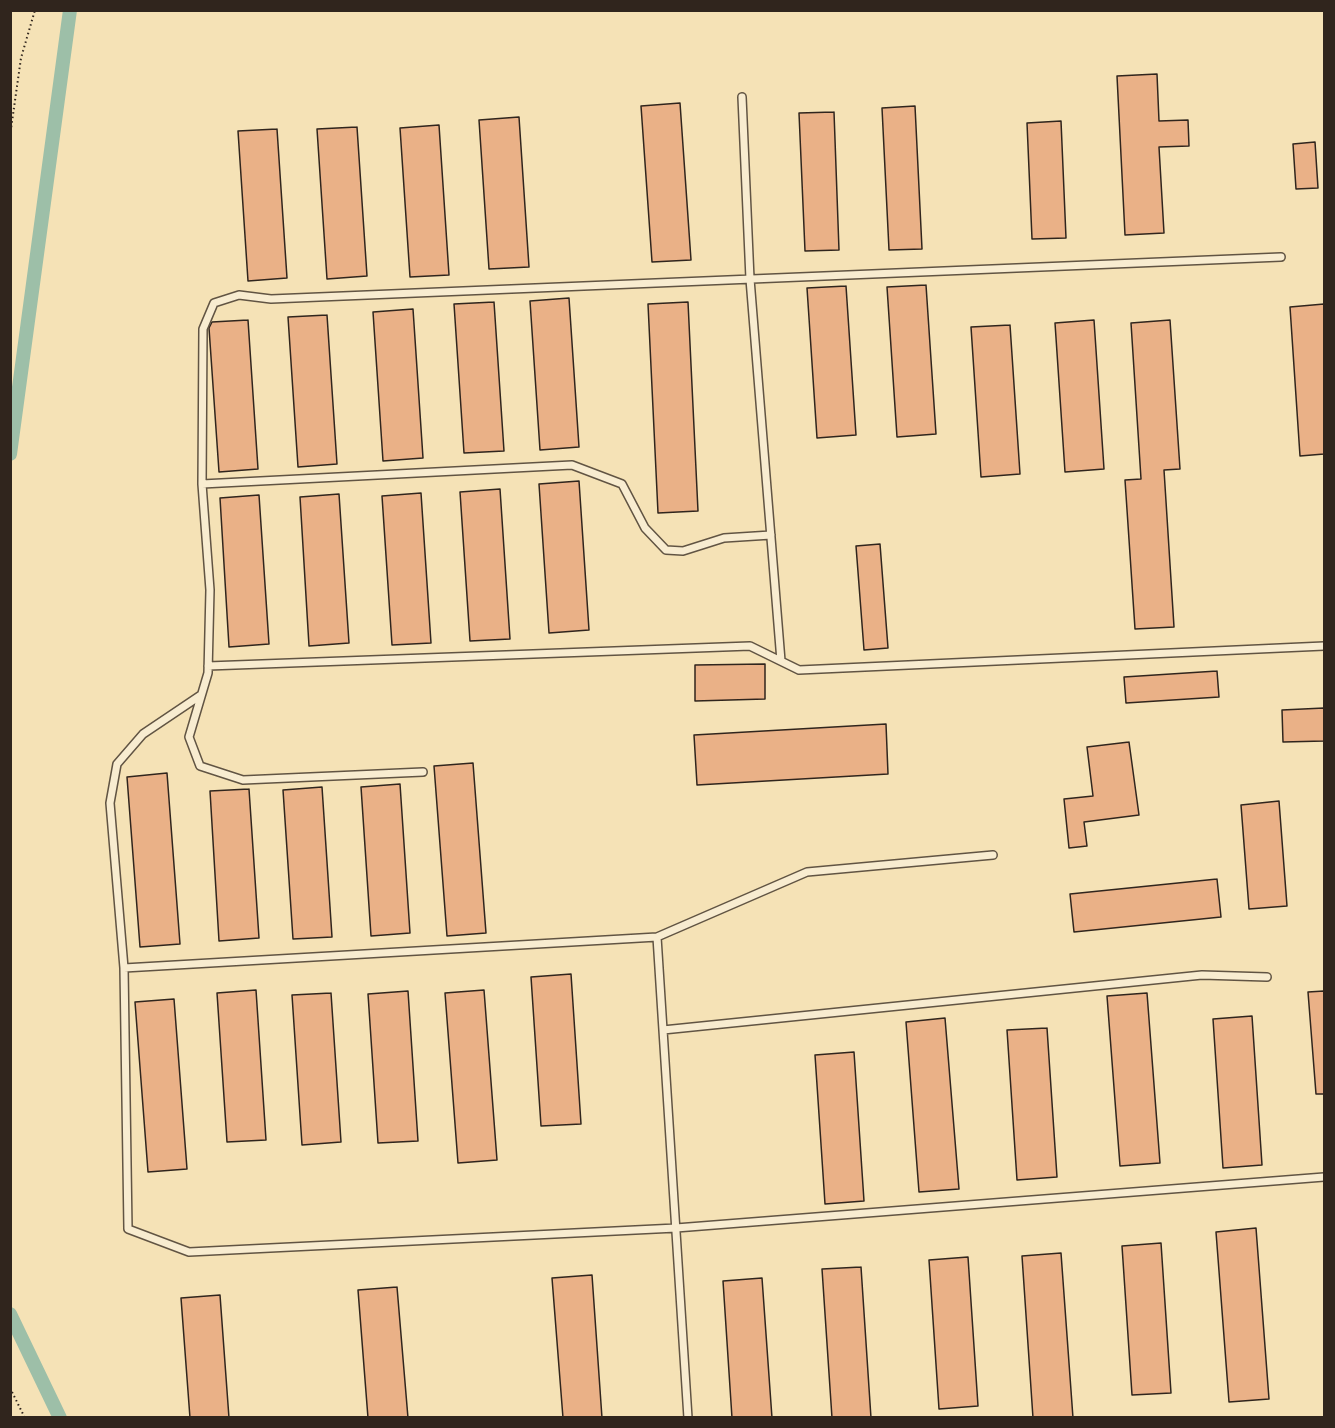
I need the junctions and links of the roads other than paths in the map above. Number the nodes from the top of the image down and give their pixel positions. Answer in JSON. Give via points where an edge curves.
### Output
{"nodes":[{"id":1,"x":742,"y":97,"type":"dead end"},
{"id":2,"x":1281,"y":256,"type":"dead end"},
{"id":3,"x":750,"y":279,"type":"junction"},
{"id":4,"x":202,"y":484,"type":"junction"},
{"id":5,"x":771,"y":535,"type":"junction"},
{"id":6,"x":1324,"y":646,"type":"edge"},
{"id":7,"x":781,"y":661,"type":"junction"},
{"id":8,"x":208,"y":666,"type":"junction"},
{"id":9,"x":201,"y":695,"type":"junction"},
{"id":10,"x":423,"y":772,"type":"dead end"},
{"id":11,"x":993,"y":855,"type":"dead end"},
{"id":12,"x":657,"y":937,"type":"junction"},
{"id":13,"x":124,"y":968,"type":"junction"},
{"id":14,"x":1267,"y":977,"type":"dead end"},
{"id":15,"x":663,"y":1030,"type":"junction"},
{"id":16,"x":1324,"y":1177,"type":"edge"},
{"id":17,"x":676,"y":1228,"type":"junction"},
{"id":18,"x":688,"y":1418,"type":"edge"}],
"edges":[{"from":1,"to":3,"type":"lane"},
{"from":2,"to":3,"type":"lane"},
{"from":3,"to":4,"type":"lane","via":[[271,299],[239,295],[214,303],[203,329]]},
{"from":3,"to":5,"type":"lane"},
{"from":4,"to":5,"type":"lane","via":[[572,465],[622,484],[645,528],[666,550],[683,551],[724,538]]},
{"from":4,"to":8,"type":"lane","via":[[210,590]]},
{"from":5,"to":7,"type":"lane"},
{"from":6,"to":7,"type":"lane","via":[[799,670]]},
{"from":7,"to":8,"type":"lane","via":[[750,646]]},
{"from":8,"to":9,"type":"lane"},
{"from":9,"to":10,"type":"lane","via":[[189,737],[200,766],[243,780]]},
{"from":9,"to":13,"type":"lane","via":[[143,734],[117,764],[110,803]]},
{"from":11,"to":12,"type":"lane","via":[[807,872]]},
{"from":12,"to":13,"type":"lane"},
{"from":12,"to":15,"type":"lane"},
{"from":13,"to":17,"type":"lane","via":[[128,1229],[189,1252]]},
{"from":14,"to":15,"type":"lane","via":[[1202,975]]},
{"from":15,"to":17,"type":"lane"},
{"from":16,"to":17,"type":"lane"},
{"from":17,"to":18,"type":"lane"}]}
